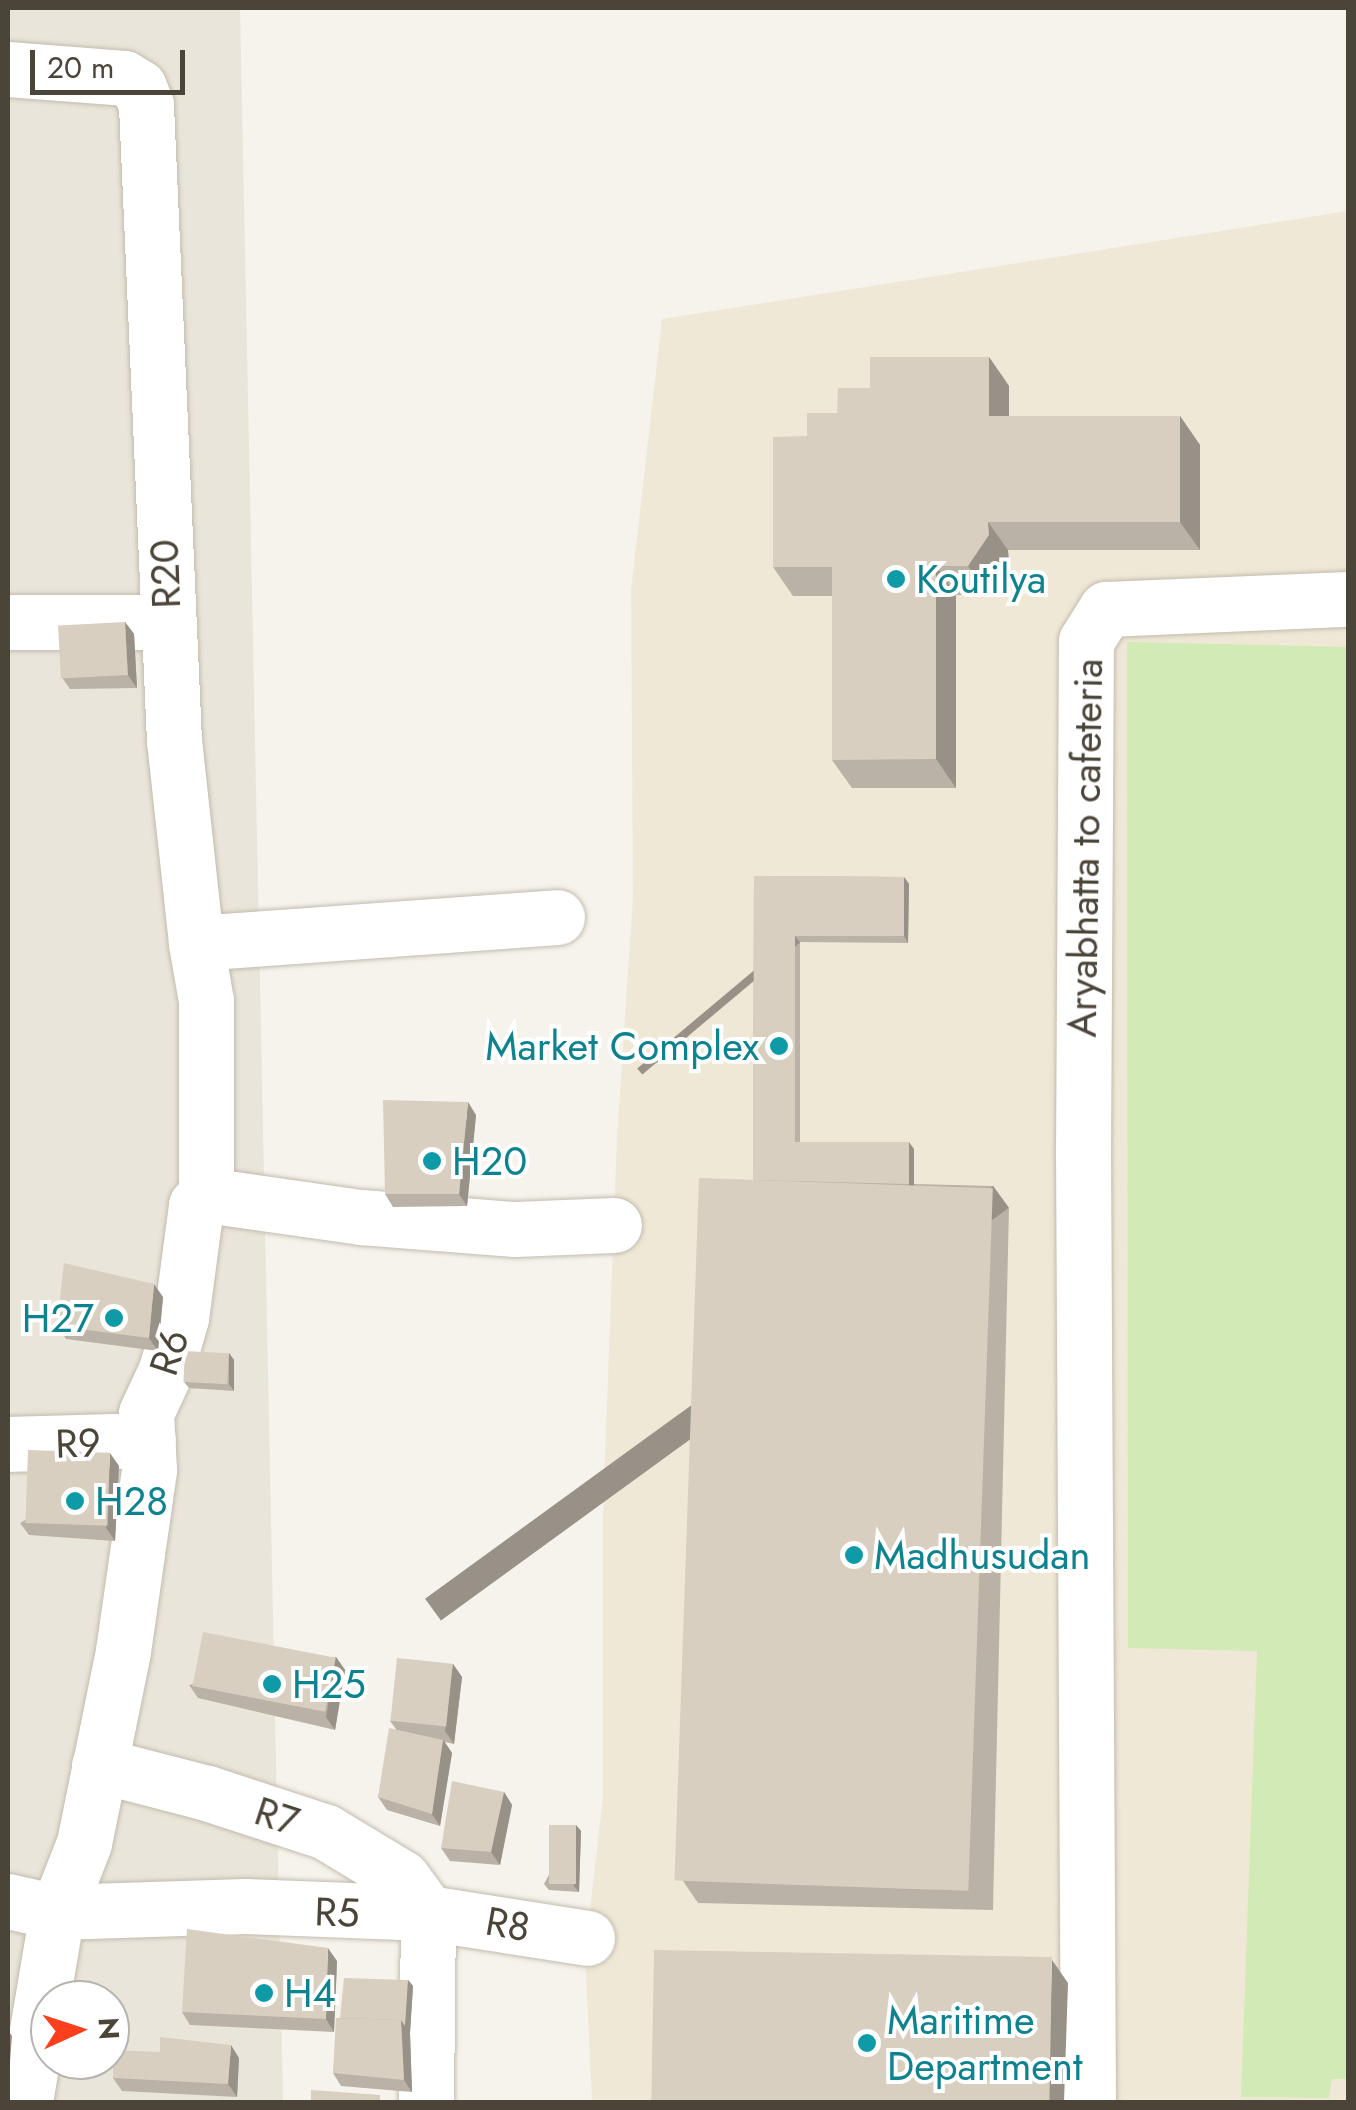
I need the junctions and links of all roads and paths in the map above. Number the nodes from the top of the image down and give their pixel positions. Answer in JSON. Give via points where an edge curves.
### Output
{"nodes":[{"id":1,"x":8,"y":69,"type":"edge"},
{"id":2,"x":1348,"y":599,"type":"edge"},
{"id":3,"x":8,"y":622,"type":"edge"},
{"id":4,"x":166,"y":622,"type":"junction"},
{"id":5,"x":557,"y":918,"type":"dead end"},
{"id":6,"x":196,"y":943,"type":"junction"},
{"id":7,"x":206,"y":1195,"type":"junction"},
{"id":8,"x":614,"y":1224,"type":"dead end"},
{"id":9,"x":148,"y":1440,"type":"junction"},
{"id":10,"x":8,"y":1444,"type":"edge"},
{"id":11,"x":100,"y":1766,"type":"junction"},
{"id":12,"x":32,"y":1907,"type":"edge"},
{"id":13,"x":428,"y":1913,"type":"junction"},
{"id":14,"x":587,"y":1938,"type":"dead end"},
{"id":15,"x":25,"y":2102,"type":"edge"},
{"id":16,"x":426,"y":2102,"type":"edge"},
{"id":17,"x":1088,"y":2102,"type":"edge"}],
"edges":[{"from":1,"to":4,"type":"street","name":"R20","via":[[124,78],[139,87],[146,105]]},
{"from":2,"to":17,"type":"street","name":"Aryabhatta to cafeteria","via":[[1106,609],[1086,641]]},
{"from":3,"to":4,"type":"street"},
{"from":4,"to":6,"type":"street","name":"R20"},
{"from":5,"to":6,"type":"street"},
{"from":6,"to":7,"type":"street","name":"R20","via":[[206,1001]]},
{"from":7,"to":8,"type":"street","via":[[476,1226]]},
{"from":7,"to":9,"type":"street","name":"R6","via":[[196,1205],[181,1318],[146,1413]]},
{"from":9,"to":10,"type":"street","name":"R9"},
{"from":9,"to":11,"type":"street","name":"R6","via":[[149,1470]]},
{"from":11,"to":12,"type":"street","name":"R6","via":[[84,1842]]},
{"from":11,"to":13,"type":"street","name":"R7","via":[[326,1832],[402,1878]]},
{"from":12,"to":13,"type":"street","name":"R5"},
{"from":12,"to":15,"type":"street","name":"R6"},
{"from":13,"to":14,"type":"street","name":"R8"},
{"from":13,"to":16,"type":"street"}]}
